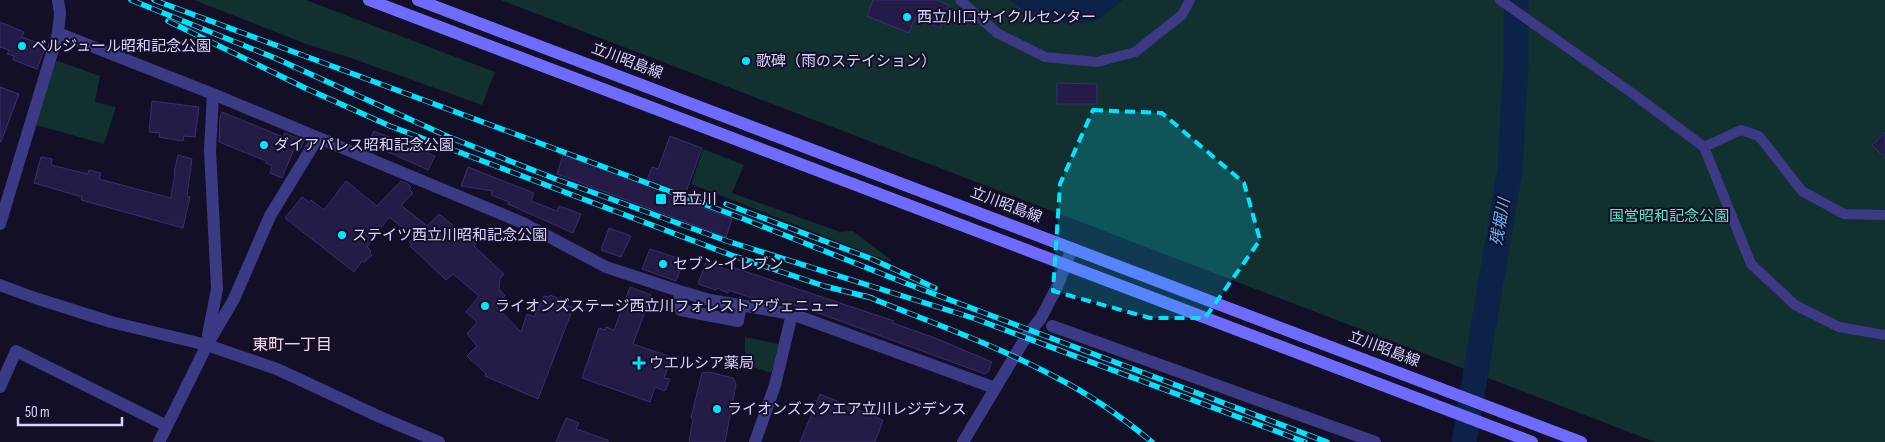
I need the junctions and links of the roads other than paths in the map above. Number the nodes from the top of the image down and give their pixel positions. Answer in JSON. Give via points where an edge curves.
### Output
{"nodes":[{"id":1,"x":58,"y":0,"type":"edge"},
{"id":2,"x":369,"y":0,"type":"edge"},
{"id":3,"x":418,"y":0,"type":"edge"},
{"id":4,"x":960,"y":0,"type":"edge"},
{"id":5,"x":1190,"y":0,"type":"edge"},
{"id":6,"x":1500,"y":0,"type":"edge"},
{"id":7,"x":58,"y":33,"type":"junction"},
{"id":8,"x":213,"y":94,"type":"junction"},
{"id":9,"x":317,"y":139,"type":"junction"},
{"id":10,"x":1704,"y":147,"type":"junction"},
{"id":11,"x":1885,"y":215,"type":"edge"},
{"id":12,"x":0,"y":224,"type":"edge"},
{"id":13,"x":1072,"y":248,"type":"junction"},
{"id":14,"x":1066,"y":265,"type":"junction"},
{"id":15,"x":0,"y":285,"type":"edge"},
{"id":16,"x":679,"y":291,"type":"junction"},
{"id":17,"x":741,"y":305,"type":"junction"},
{"id":18,"x":792,"y":314,"type":"junction"},
{"id":19,"x":1052,"y":326,"type":"dead end"},
{"id":20,"x":1885,"y":335,"type":"edge"},
{"id":21,"x":207,"y":345,"type":"junction"},
{"id":22,"x":0,"y":387,"type":"edge"},
{"id":23,"x":995,"y":388,"type":"junction"},
{"id":24,"x":167,"y":426,"type":"junction"},
{"id":25,"x":159,"y":442,"type":"edge"},
{"id":26,"x":439,"y":442,"type":"edge"},
{"id":27,"x":755,"y":442,"type":"edge"},
{"id":28,"x":963,"y":442,"type":"edge"},
{"id":29,"x":1376,"y":442,"type":"edge"},
{"id":30,"x":1532,"y":442,"type":"edge"},
{"id":31,"x":1581,"y":442,"type":"edge"}],
"edges":[{"from":1,"to":7,"type":"street"},
{"from":2,"to":14,"type":"main road"},
{"from":3,"to":13,"type":"main road","name":"立川昭島線"},
{"from":4,"to":5,"type":"street","via":[[997,33],[1045,57],[1098,62],[1135,52],[1182,15]]},
{"from":6,"to":10,"type":"street"},
{"from":7,"to":8,"type":"street"},
{"from":7,"to":12,"type":"street"},
{"from":8,"to":9,"type":"street"},
{"from":8,"to":21,"type":"street","via":[[210,150],[217,289]]},
{"from":9,"to":16,"type":"street","via":[[523,223],[606,267]]},
{"from":9,"to":21,"type":"street","via":[[270,216],[234,299]]},
{"from":10,"to":11,"type":"street","via":[[1742,130],[1759,136],[1802,191],[1844,214]]},
{"from":10,"to":20,"type":"street","via":[[1751,264],[1795,304],[1839,327]]},
{"from":13,"to":14,"type":"street"},
{"from":13,"to":31,"type":"main road","name":"立川昭島線"},
{"from":14,"to":23,"type":"street","via":[[1041,318]]},
{"from":14,"to":30,"type":"main road"},
{"from":15,"to":21,"type":"street","via":[[111,322]]},
{"from":16,"to":17,"type":"street"},
{"from":16,"to":17,"type":"street","via":[[681,310],[738,321]]},
{"from":17,"to":18,"type":"street"},
{"from":18,"to":23,"type":"street"},
{"from":18,"to":27,"type":"street","via":[[775,385]]},
{"from":19,"to":29,"type":"street"},
{"from":21,"to":24,"type":"street"},
{"from":21,"to":26,"type":"street","via":[[278,369]]},
{"from":22,"to":24,"type":"street","via":[[16,352]]},
{"from":23,"to":28,"type":"street"},
{"from":24,"to":25,"type":"street"}]}
